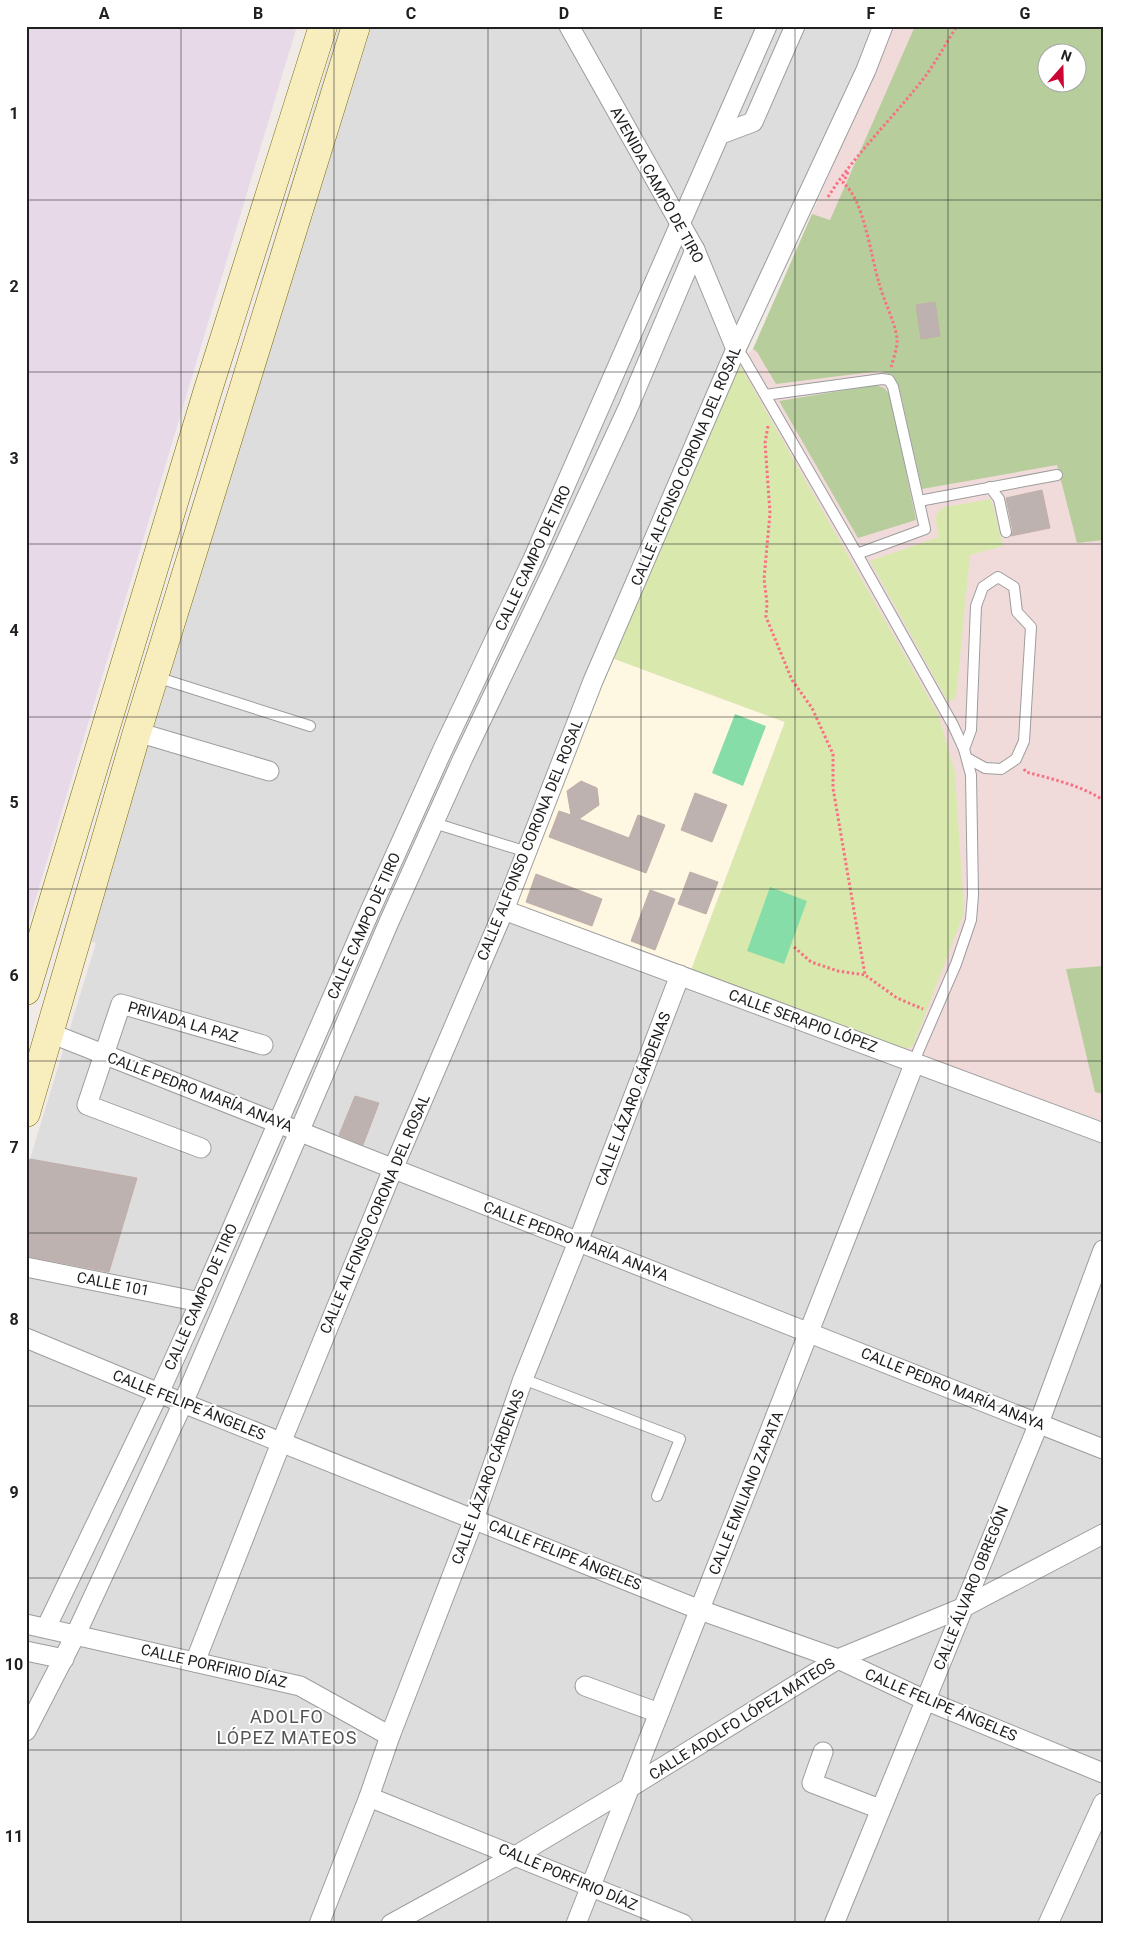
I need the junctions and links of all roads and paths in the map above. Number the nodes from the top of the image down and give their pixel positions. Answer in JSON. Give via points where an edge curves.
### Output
{"nodes":[{"id":1,"x":323,"y":26,"type":"edge"},
{"id":2,"x":356,"y":26,"type":"edge"},
{"id":3,"x":569,"y":26,"type":"edge"},
{"id":4,"x":768,"y":26,"type":"edge"},
{"id":5,"x":795,"y":26,"type":"edge"},
{"id":6,"x":882,"y":26,"type":"edge"},
{"id":7,"x":957,"y":26,"type":"edge"},
{"id":8,"x":720,"y":134,"type":"junction"},
{"id":9,"x":850,"y":167,"type":"junction"},
{"id":10,"x":826,"y":201,"type":"dead end"},
{"id":11,"x":681,"y":224,"type":"junction"},
{"id":12,"x":695,"y":250,"type":"junction"},
{"id":13,"x":736,"y":349,"type":"junction"},
{"id":14,"x":889,"y":380,"type":"junction"},
{"id":15,"x":765,"y":395,"type":"junction"},
{"id":16,"x":606,"y":396,"type":"junction"},
{"id":17,"x":628,"y":408,"type":"junction"},
{"id":18,"x":773,"y":409,"type":"junction"},
{"id":19,"x":1057,"y":475,"type":"dead end"},
{"id":20,"x":990,"y":487,"type":"junction"},
{"id":21,"x":919,"y":500,"type":"junction"},
{"id":22,"x":1006,"y":532,"type":"dead end"},
{"id":23,"x":857,"y":554,"type":"junction"},
{"id":24,"x":534,"y":559,"type":"junction"},
{"id":25,"x":554,"y":568,"type":"junction"},
{"id":26,"x":155,"y":677,"type":"junction"},
{"id":27,"x":117,"y":694,"type":"junction"},
{"id":28,"x":146,"y":704,"type":"junction"},
{"id":29,"x":310,"y":726,"type":"dead end"},
{"id":30,"x":137,"y":732,"type":"junction"},
{"id":31,"x":443,"y":749,"type":"junction"},
{"id":32,"x":966,"y":753,"type":"junction"},
{"id":33,"x":464,"y":758,"type":"junction"},
{"id":34,"x":1016,"y":759,"type":"junction"},
{"id":35,"x":269,"y":771,"type":"dead end"},
{"id":36,"x":1103,"y":800,"type":"edge"},
{"id":37,"x":434,"y":823,"type":"junction"},
{"id":38,"x":526,"y":852,"type":"junction"},
{"id":39,"x":504,"y":910,"type":"junction"},
{"id":40,"x":794,"y":948,"type":"dead end"},
{"id":41,"x":680,"y":975,"type":"junction"},
{"id":42,"x":865,"y":975,"type":"junction"},
{"id":43,"x":26,"y":991,"type":"edge"},
{"id":44,"x":934,"y":1014,"type":"junction"},
{"id":45,"x":50,"y":1033,"type":"junction"},
{"id":46,"x":263,"y":1045,"type":"dead end"},
{"id":47,"x":104,"y":1054,"type":"junction"},
{"id":48,"x":915,"y":1062,"type":"junction"},
{"id":49,"x":26,"y":1113,"type":"edge"},
{"id":50,"x":278,"y":1123,"type":"junction"},
{"id":51,"x":300,"y":1131,"type":"junction"},
{"id":52,"x":1103,"y":1133,"type":"edge"},
{"id":53,"x":201,"y":1148,"type":"dead end"},
{"id":54,"x":393,"y":1170,"type":"junction"},
{"id":55,"x":578,"y":1242,"type":"junction"},
{"id":56,"x":1103,"y":1250,"type":"edge"},
{"id":57,"x":26,"y":1267,"type":"edge"},
{"id":58,"x":200,"y":1302,"type":"junction"},
{"id":59,"x":809,"y":1332,"type":"junction"},
{"id":60,"x":26,"y":1338,"type":"edge"},
{"id":61,"x":523,"y":1379,"type":"junction"},
{"id":62,"x":158,"y":1393,"type":"junction"},
{"id":63,"x":183,"y":1403,"type":"junction"},
{"id":64,"x":1039,"y":1423,"type":"junction"},
{"id":65,"x":282,"y":1443,"type":"junction"},
{"id":66,"x":1103,"y":1449,"type":"edge"},
{"id":67,"x":657,"y":1496,"type":"dead end"},
{"id":68,"x":474,"y":1519,"type":"junction"},
{"id":69,"x":1103,"y":1534,"type":"edge"},
{"id":70,"x":962,"y":1608,"type":"junction"},
{"id":71,"x":700,"y":1610,"type":"junction"},
{"id":72,"x":26,"y":1624,"type":"edge"},
{"id":73,"x":46,"y":1628,"type":"junction"},
{"id":74,"x":76,"y":1634,"type":"junction"},
{"id":75,"x":26,"y":1651,"type":"edge"},
{"id":76,"x":64,"y":1659,"type":"junction"},
{"id":77,"x":838,"y":1659,"type":"junction"},
{"id":78,"x":195,"y":1662,"type":"junction"},
{"id":79,"x":585,"y":1686,"type":"dead end"},
{"id":80,"x":925,"y":1700,"type":"junction"},
{"id":81,"x":659,"y":1713,"type":"junction"},
{"id":82,"x":26,"y":1731,"type":"edge"},
{"id":83,"x":390,"y":1736,"type":"junction"},
{"id":84,"x":823,"y":1752,"type":"dead end"},
{"id":85,"x":1103,"y":1773,"type":"edge"},
{"id":86,"x":629,"y":1788,"type":"junction"},
{"id":87,"x":369,"y":1797,"type":"junction"},
{"id":88,"x":1103,"y":1804,"type":"edge"},
{"id":89,"x":880,"y":1809,"type":"junction"},
{"id":90,"x":517,"y":1855,"type":"junction"},
{"id":91,"x":590,"y":1888,"type":"junction"},
{"id":92,"x":320,"y":1924,"type":"edge"},
{"id":93,"x":391,"y":1924,"type":"edge"},
{"id":94,"x":576,"y":1924,"type":"edge"},
{"id":95,"x":682,"y":1924,"type":"edge"},
{"id":96,"x":834,"y":1924,"type":"edge"},
{"id":97,"x":1048,"y":1924,"type":"edge"}],
"edges":[{"from":1,"to":27,"type":"main road","via":[[207,393]]},
{"from":2,"to":26,"type":"main road"},
{"from":3,"to":11,"type":"street","name":"AVENIDA CAMPO DE TIRO"},
{"from":4,"to":8,"type":"street","name":"CALLE CAMPO DE TIRO"},
{"from":5,"to":8,"type":"street","via":[[753,122]]},
{"from":6,"to":13,"type":"street","name":"CALLE ALFONSO CORONA DEL ROSAL","via":[[862,79]]},
{"from":7,"to":9,"type":"path","via":[[924,77]]},
{"from":8,"to":11,"type":"street","name":"CALLE CAMPO DE TIRO"},
{"from":9,"to":10,"type":"path"},
{"from":9,"to":14,"type":"path","via":[[843,183],[850,188],[857,204],[897,338]]},
{"from":11,"to":12,"type":"street","name":"AVENIDA CAMPO DE TIRO"},
{"from":11,"to":16,"type":"street","name":"CALLE CAMPO DE TIRO"},
{"from":12,"to":13,"type":"street","name":"AVENIDA CAMPO DE TIRO"},
{"from":12,"to":17,"type":"street","name":"CALLE CAMPO DE TIRO"},
{"from":13,"to":15,"type":"lane"},
{"from":13,"to":38,"type":"street","name":"CALLE ALFONSO CORONA DEL ROSAL","via":[[594,681]]},
{"from":14,"to":15,"type":"lane"},
{"from":14,"to":21,"type":"lane"},
{"from":15,"to":18,"type":"lane"},
{"from":16,"to":17,"type":"street"},
{"from":16,"to":24,"type":"street","name":"CALLE CAMPO DE TIRO"},
{"from":17,"to":25,"type":"street","name":"CALLE CAMPO DE TIRO"},
{"from":18,"to":23,"type":"lane"},
{"from":18,"to":42,"type":"path","via":[[765,442],[770,513],[764,579],[766,617],[792,680],[812,708],[833,754],[833,788]]},
{"from":19,"to":20,"type":"lane"},
{"from":20,"to":21,"type":"lane"},
{"from":20,"to":22,"type":"lane","via":[[999,499]]},
{"from":21,"to":23,"type":"lane","via":[[925,529]]},
{"from":23,"to":32,"type":"lane"},
{"from":24,"to":25,"type":"street"},
{"from":24,"to":31,"type":"street","name":"CALLE CAMPO DE TIRO"},
{"from":25,"to":33,"type":"street","name":"CALLE CAMPO DE TIRO"},
{"from":26,"to":28,"type":"main road"},
{"from":26,"to":29,"type":"lane"},
{"from":27,"to":28,"type":"main road"},
{"from":27,"to":43,"type":"main road"},
{"from":28,"to":30,"type":"main road"},
{"from":30,"to":35,"type":"street"},
{"from":30,"to":45,"type":"main road"},
{"from":31,"to":33,"type":"street"},
{"from":31,"to":50,"type":"street","name":"CALLE CAMPO DE TIRO"},
{"from":32,"to":34,"type":"lane","via":[[985,768],[1001,769]]},
{"from":32,"to":34,"type":"lane","via":[[971,730],[976,606],[984,586],[998,577],[1014,587],[1017,612],[1031,627],[1024,741]]},
{"from":32,"to":44,"type":"lane","via":[[971,775],[971,920]]},
{"from":33,"to":37,"type":"street","name":"CALLE CAMPO DE TIRO"},
{"from":34,"to":36,"type":"path","via":[[1026,772],[1064,782]]},
{"from":37,"to":38,"type":"lane"},
{"from":37,"to":51,"type":"street","name":"CALLE CAMPO DE TIRO"},
{"from":38,"to":39,"type":"street","name":"CALLE ALFONSO CORONA DEL ROSAL"},
{"from":39,"to":41,"type":"street","name":"CALLE SERAPIO LÓPEZ"},
{"from":39,"to":54,"type":"street","name":"CALLE ALFONSO CORONA DEL ROSAL"},
{"from":40,"to":42,"type":"path","via":[[811,962]]},
{"from":41,"to":48,"type":"street","name":"CALLE SERAPIO LÓPEZ"},
{"from":41,"to":55,"type":"street","name":"CALLE LÁZARO CÁRDENAS"},
{"from":42,"to":44,"type":"path","via":[[897,998]]},
{"from":44,"to":48,"type":"lane"},
{"from":45,"to":47,"type":"street","name":"CALLE PEDRO MARÍA ANAYA"},
{"from":45,"to":49,"type":"main road"},
{"from":46,"to":47,"type":"street","name":"PRIVADA LA PAZ","via":[[121,1004]]},
{"from":47,"to":50,"type":"street","name":"CALLE PEDRO MARÍA ANAYA"},
{"from":47,"to":53,"type":"street","name":"PRIVADA LA PAZ","via":[[87,1105]]},
{"from":48,"to":52,"type":"street","name":"CALLE SERAPIO LÓPEZ"},
{"from":48,"to":59,"type":"street","name":"CALLE EMILIANO ZAPATA"},
{"from":50,"to":51,"type":"street","name":"CALLE PEDRO MARÍA ANAYA"},
{"from":50,"to":58,"type":"street","name":"CALLE CAMPO DE TIRO"},
{"from":51,"to":54,"type":"street","name":"CALLE PEDRO MARÍA ANAYA"},
{"from":51,"to":63,"type":"street","name":"CALLE CAMPO DE TIRO"},
{"from":54,"to":55,"type":"street","name":"CALLE PEDRO MARÍA ANAYA"},
{"from":54,"to":65,"type":"street","name":"CALLE ALFONSO CORONA DEL ROSAL"},
{"from":55,"to":59,"type":"street","name":"CALLE PEDRO MARÍA ANAYA"},
{"from":55,"to":61,"type":"street","name":"CALLE LÁZARO CÁRDENAS"},
{"from":56,"to":64,"type":"street","name":"CALLE ÁLVARO OBREGÓN"},
{"from":57,"to":58,"type":"street","name":"CALLE 101"},
{"from":58,"to":62,"type":"street","name":"CALLE CAMPO DE TIRO"},
{"from":59,"to":64,"type":"street","name":"CALLE PEDRO MARÍA ANAYA"},
{"from":59,"to":71,"type":"street","name":"CALLE EMILIANO ZAPATA"},
{"from":60,"to":62,"type":"street","name":"CALLE FELIPE ÁNGELES"},
{"from":61,"to":67,"type":"lane","via":[[680,1439]]},
{"from":61,"to":68,"type":"street","name":"CALLE LÁZARO CÁRDENAS"},
{"from":62,"to":63,"type":"street","name":"CALLE FELIPE ÁNGELES"},
{"from":62,"to":73,"type":"street","name":"CALLE CAMPO DE TIRO"},
{"from":63,"to":65,"type":"street","name":"CALLE FELIPE ÁNGELES"},
{"from":63,"to":74,"type":"street","name":"CALLE CAMPO DE TIRO"},
{"from":64,"to":66,"type":"street","name":"CALLE PEDRO MARÍA ANAYA"},
{"from":64,"to":70,"type":"street","name":"CALLE ÁLVARO OBREGÓN"},
{"from":65,"to":68,"type":"street","name":"CALLE FELIPE ÁNGELES"},
{"from":65,"to":78,"type":"street","name":"CALLE ALFONSO CORONA DEL ROSAL"},
{"from":68,"to":71,"type":"street","name":"CALLE FELIPE ÁNGELES"},
{"from":68,"to":83,"type":"street","name":"CALLE LÁZARO CÁRDENAS"},
{"from":69,"to":70,"type":"street","name":"CALLE ADOLFO LÓPEZ MATEOS"},
{"from":70,"to":77,"type":"street","name":"CALLE ADOLFO LÓPEZ MATEOS"},
{"from":70,"to":80,"type":"street","name":"CALLE ÁLVARO OBREGÓN"},
{"from":71,"to":77,"type":"street","name":"CALLE FELIPE ÁNGELES"},
{"from":71,"to":81,"type":"street","name":"CALLE EMILIANO ZAPATA"},
{"from":72,"to":73,"type":"street","name":"CALLE PORFIRIO DÍAZ"},
{"from":73,"to":74,"type":"street","name":"CALLE PORFIRIO DÍAZ"},
{"from":74,"to":76,"type":"street"},
{"from":74,"to":78,"type":"street","name":"CALLE PORFIRIO DÍAZ"},
{"from":75,"to":76,"type":"street"},
{"from":76,"to":82,"type":"street"},
{"from":77,"to":80,"type":"street","name":"CALLE FELIPE ÁNGELES"},
{"from":77,"to":86,"type":"street","name":"CALLE ADOLFO LÓPEZ MATEOS"},
{"from":78,"to":83,"type":"street","name":"CALLE PORFIRIO DÍAZ","via":[[300,1686]]},
{"from":79,"to":81,"type":"street"},
{"from":80,"to":85,"type":"street","name":"CALLE FELIPE ÁNGELES"},
{"from":80,"to":89,"type":"street","name":"CALLE ÁLVARO OBREGÓN"},
{"from":81,"to":86,"type":"street","name":"CALLE EMILIANO ZAPATA"},
{"from":83,"to":87,"type":"street","name":"CALLE LÁZARO CÁRDENAS"},
{"from":84,"to":89,"type":"street","via":[[812,1783]]},
{"from":86,"to":90,"type":"street","name":"CALLE ADOLFO LÓPEZ MATEOS"},
{"from":86,"to":91,"type":"street","name":"CALLE EMILIANO ZAPATA"},
{"from":87,"to":90,"type":"street","name":"CALLE PORFIRIO DÍAZ"},
{"from":87,"to":92,"type":"street","name":"CALLE LÁZARO CÁRDENAS"},
{"from":88,"to":97,"type":"street"},
{"from":89,"to":96,"type":"street","name":"CALLE ÁLVARO OBREGÓN"},
{"from":90,"to":91,"type":"street","name":"CALLE PORFIRIO DÍAZ"},
{"from":90,"to":93,"type":"street","name":"CALLE ADOLFO LÓPEZ MATEOS"},
{"from":91,"to":94,"type":"street","name":"CALLE EMILIANO ZAPATA"},
{"from":91,"to":95,"type":"street","name":"CALLE PORFIRIO DÍAZ"}]}
